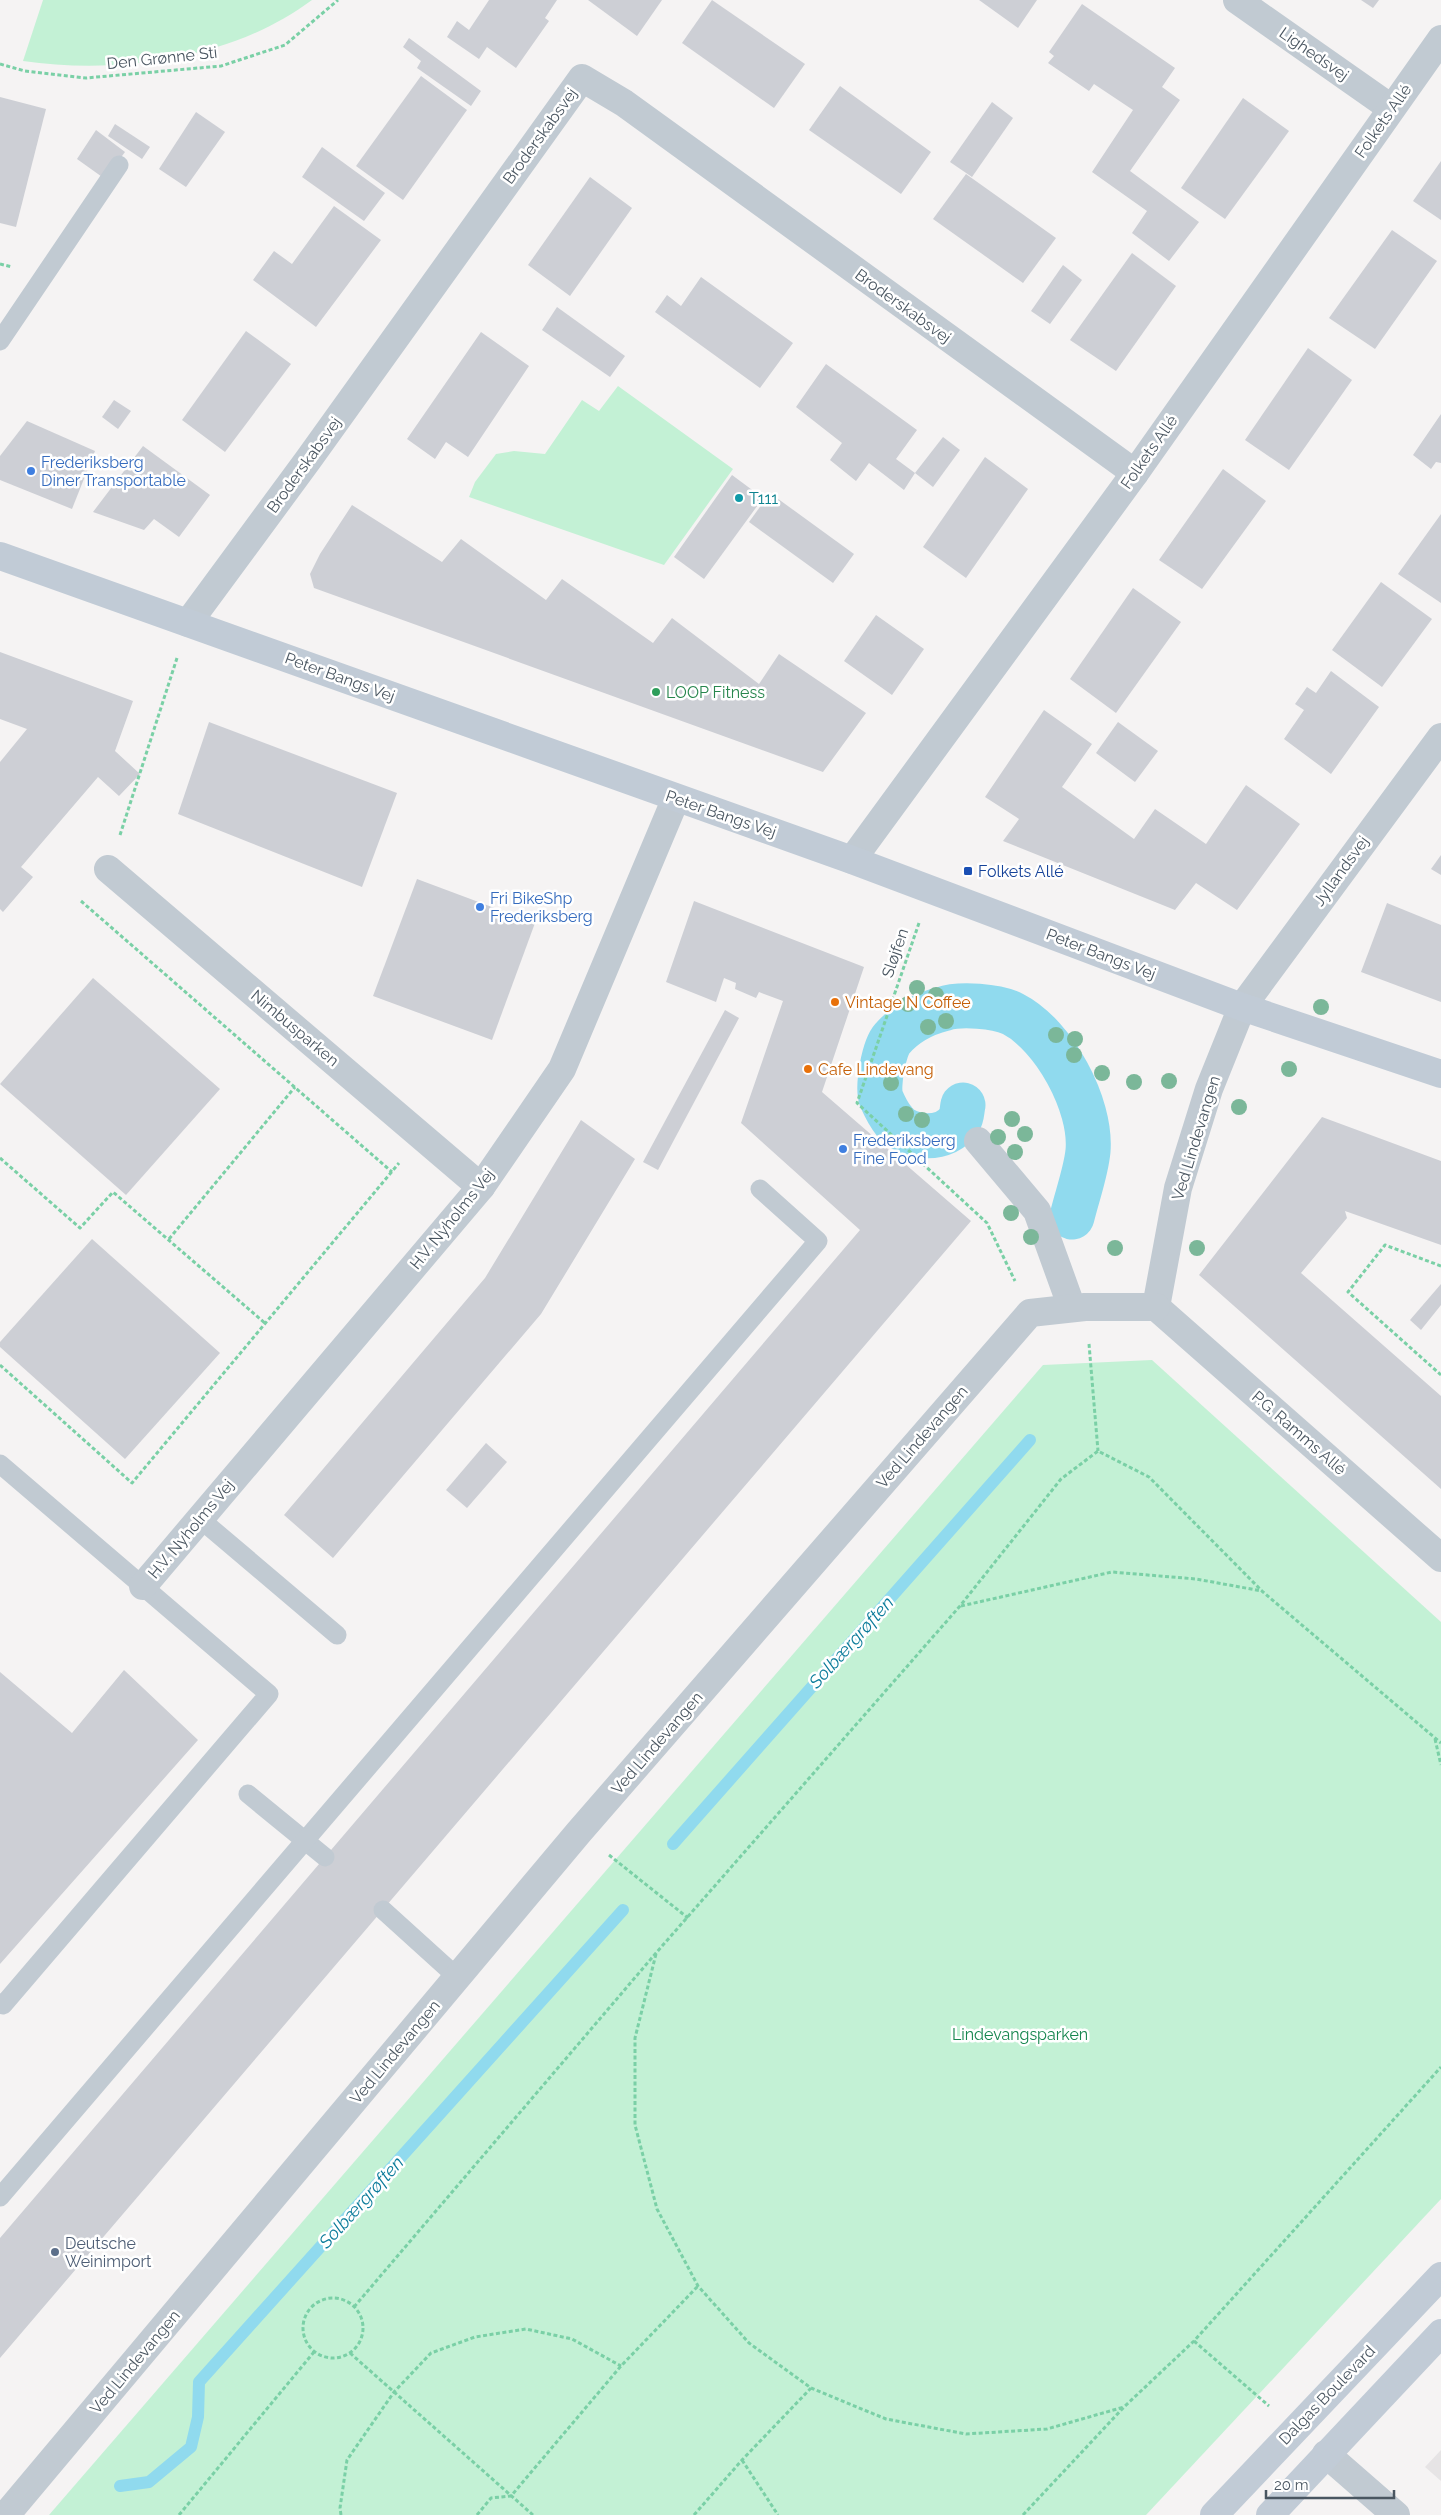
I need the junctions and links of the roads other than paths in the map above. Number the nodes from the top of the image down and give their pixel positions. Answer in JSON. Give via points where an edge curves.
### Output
{"nodes":[{"id":1,"x":1237,"y":0,"type":"edge"},
{"id":2,"x":1441,"y":39,"type":"edge"},
{"id":3,"x":1391,"y":108,"type":"junction"},
{"id":4,"x":119,"y":165,"type":"dead end"},
{"id":5,"x":0,"y":341,"type":"edge"},
{"id":6,"x":1135,"y":473,"type":"junction"},
{"id":7,"x":0,"y":556,"type":"edge"},
{"id":8,"x":188,"y":623,"type":"junction"},
{"id":9,"x":1441,"y":737,"type":"edge"},
{"id":10,"x":676,"y":798,"type":"junction"},
{"id":11,"x":852,"y":860,"type":"junction"},
{"id":12,"x":108,"y":869,"type":"road end"},
{"id":13,"x":1242,"y":1007,"type":"junction"},
{"id":14,"x":1441,"y":1074,"type":"edge"},
{"id":15,"x":978,"y":1141,"type":"dead end"},
{"id":16,"x":480,"y":1187,"type":"junction"},
{"id":17,"x":760,"y":1189,"type":"dead end"},
{"id":18,"x":1079,"y":1307,"type":"junction"},
{"id":19,"x":1156,"y":1307,"type":"junction"},
{"id":20,"x":0,"y":1464,"type":"edge"},
{"id":21,"x":199,"y":1518,"type":"junction"},
{"id":22,"x":1441,"y":1558,"type":"edge"},
{"id":23,"x":143,"y":1586,"type":"junction"},
{"id":24,"x":337,"y":1635,"type":"dead end"},
{"id":25,"x":248,"y":1794,"type":"dead end"},
{"id":26,"x":305,"y":1840,"type":"junction"},
{"id":27,"x":325,"y":1857,"type":"dead end"},
{"id":28,"x":383,"y":1910,"type":"dead end"},
{"id":29,"x":457,"y":1977,"type":"junction"},
{"id":30,"x":0,"y":2003,"type":"edge"},
{"id":31,"x":0,"y":2197,"type":"edge"},
{"id":32,"x":1441,"y":2276,"type":"edge"},
{"id":33,"x":1441,"y":2333,"type":"edge"},
{"id":34,"x":1295,"y":2429,"type":"junction"},
{"id":35,"x":1326,"y":2454,"type":"junction"},
{"id":36,"x":6,"y":2515,"type":"edge"},
{"id":37,"x":1214,"y":2515,"type":"edge"},
{"id":38,"x":1270,"y":2515,"type":"edge"},
{"id":39,"x":1396,"y":2515,"type":"edge"}],
"edges":[{"from":1,"to":3,"type":"street","name":"Lighedsvej"},
{"from":2,"to":3,"type":"street","name":"Folkets Allé"},
{"from":3,"to":6,"type":"street","name":"Folkets Allé"},
{"from":4,"to":5,"type":"lane"},
{"from":6,"to":8,"type":"street","name":"Broderskabsvej","via":[[624,103],[582,78]]},
{"from":6,"to":11,"type":"street","name":"Folkets Allé"},
{"from":7,"to":8,"type":"street","name":"Peter Bangs Vej"},
{"from":8,"to":10,"type":"street","name":"Peter Bangs Vej"},
{"from":9,"to":13,"type":"street","name":"Jyllandsvej"},
{"from":10,"to":11,"type":"street","name":"Peter Bangs Vej"},
{"from":10,"to":16,"type":"street","name":"H.V. Nyholms Vej","via":[[562,1069]]},
{"from":11,"to":13,"type":"street","name":"Peter Bangs Vej"},
{"from":12,"to":16,"type":"street","name":"Nimbusparken"},
{"from":13,"to":14,"type":"street","name":"Peter Bangs Vej"},
{"from":13,"to":19,"type":"street","name":"Ved Lindevangen","via":[[1209,1089],[1178,1188]]},
{"from":15,"to":18,"type":"street","via":[[1037,1211]]},
{"from":16,"to":21,"type":"street","name":"H.V. Nyholms Vej"},
{"from":17,"to":26,"type":"lane","via":[[818,1241]]},
{"from":18,"to":19,"type":"street"},
{"from":18,"to":29,"type":"street","name":"Ved Lindevangen","via":[[1030,1313]]},
{"from":19,"to":22,"type":"street","name":"P.G. Ramms Allé"},
{"from":20,"to":23,"type":"lane"},
{"from":21,"to":23,"type":"street","name":"H.V. Nyholms Vej"},
{"from":21,"to":24,"type":"lane"},
{"from":23,"to":30,"type":"lane","via":[[269,1694],[3,2005]]},
{"from":25,"to":26,"type":"lane"},
{"from":26,"to":27,"type":"lane"},
{"from":26,"to":31,"type":"lane"},
{"from":28,"to":29,"type":"lane"},
{"from":29,"to":36,"type":"street","name":"Ved Lindevangen"},
{"from":32,"to":34,"type":"street","name":"Dalgas Boulevard"},
{"from":33,"to":35,"type":"street"},
{"from":34,"to":35,"type":"street"},
{"from":34,"to":37,"type":"street","name":"Dalgas Boulevard"},
{"from":35,"to":38,"type":"street"},
{"from":35,"to":39,"type":"street"}]}
